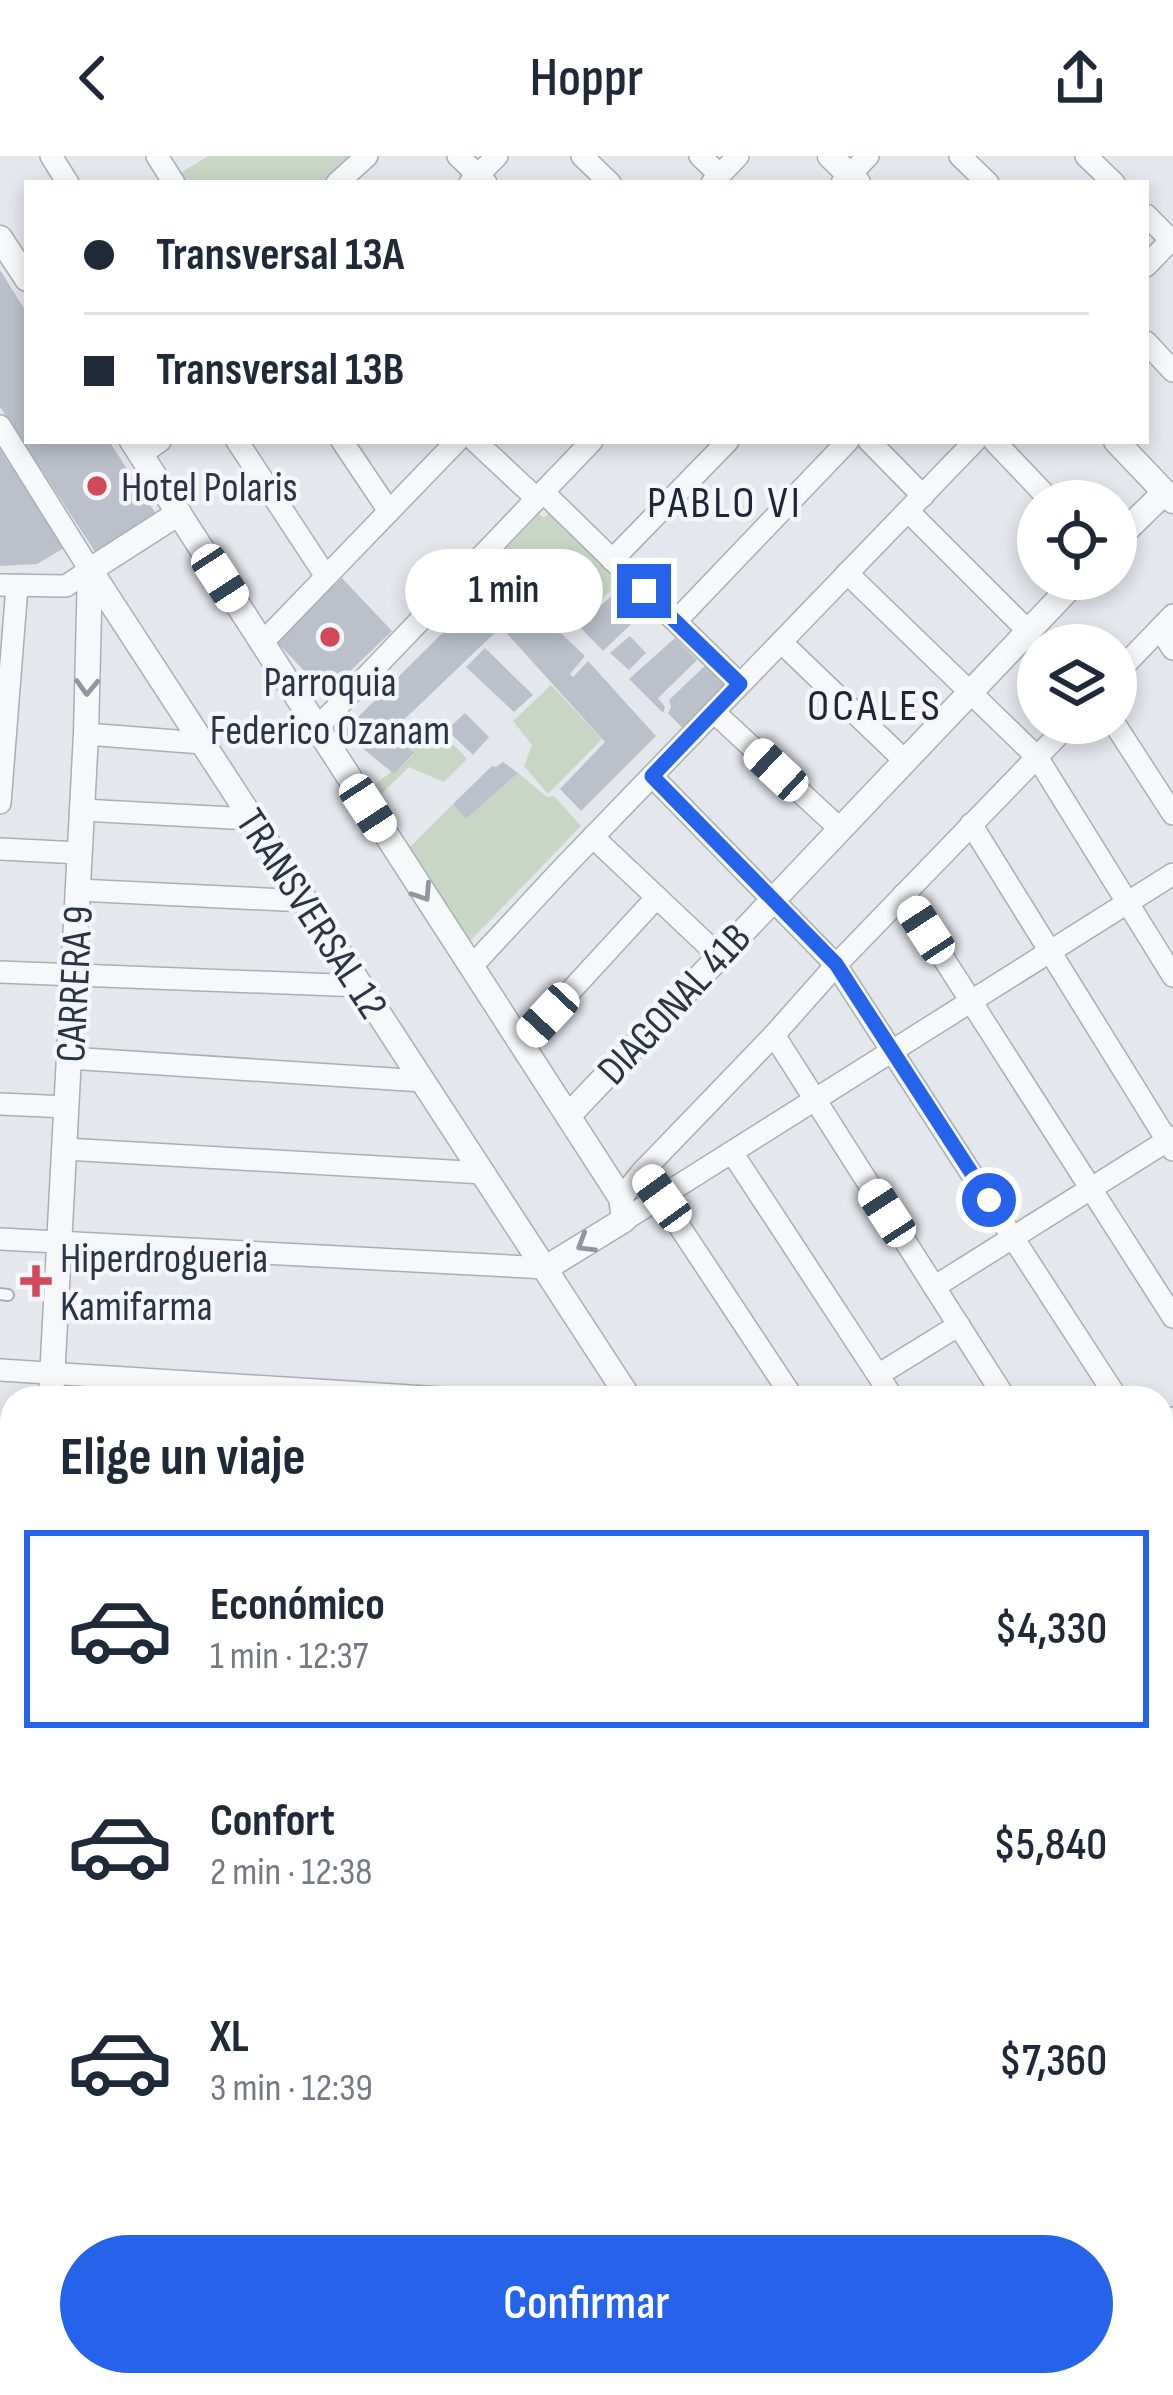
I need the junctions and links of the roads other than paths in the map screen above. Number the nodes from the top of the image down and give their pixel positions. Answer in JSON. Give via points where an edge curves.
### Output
{"nodes":[{"id":1,"x":187,"y":156,"type":"edge"},
{"id":2,"x":367,"y":156,"type":"edge"},
{"id":3,"x":458,"y":156,"type":"edge"},
{"id":4,"x":496,"y":156,"type":"edge"},
{"id":5,"x":582,"y":156,"type":"edge"},
{"id":6,"x":700,"y":156,"type":"edge"},
{"id":7,"x":739,"y":156,"type":"edge"},
{"id":8,"x":830,"y":156,"type":"edge"},
{"id":9,"x":960,"y":156,"type":"edge"},
{"id":10,"x":1086,"y":156,"type":"edge"},
{"id":11,"x":166,"y":169,"type":"edge"},
{"id":12,"x":854,"y":174,"type":"edge"},
{"id":13,"x":716,"y":179,"type":"edge"},
{"id":14,"x":340,"y":180,"type":"edge"},
{"id":15,"x":478,"y":180,"type":"edge"},
{"id":16,"x":607,"y":180,"type":"edge"},
{"id":17,"x":985,"y":180,"type":"edge"},
{"id":18,"x":1111,"y":180,"type":"edge"},
{"id":19,"x":1149,"y":218,"type":"edge"},
{"id":20,"x":0,"y":238,"type":"edge"},
{"id":21,"x":1172,"y":240,"type":"edge"},
{"id":22,"x":1149,"y":263,"type":"edge"},
{"id":23,"x":24,"y":274,"type":"edge"},
{"id":24,"x":1149,"y":345,"type":"edge"},
{"id":25,"x":1173,"y":371,"type":"edge"},
{"id":26,"x":0,"y":426,"type":"edge"},
{"id":27,"x":239,"y":444,"type":"edge"},
{"id":28,"x":344,"y":444,"type":"edge"},
{"id":29,"x":454,"y":444,"type":"edge"},
{"id":30,"x":479,"y":444,"type":"edge"},
{"id":31,"x":589,"y":444,"type":"edge"},
{"id":32,"x":725,"y":444,"type":"edge"},
{"id":33,"x":845,"y":444,"type":"edge"},
{"id":34,"x":871,"y":444,"type":"edge"},
{"id":35,"x":972,"y":444,"type":"edge"},
{"id":36,"x":997,"y":444,"type":"edge"},
{"id":37,"x":1119,"y":444,"type":"edge"},
{"id":38,"x":144,"y":445,"type":"edge"},
{"id":39,"x":1031,"y":480,"type":"edge"},
{"id":40,"x":1170,"y":492,"type":"edge"},
{"id":41,"x":540,"y":495,"type":"junction"},
{"id":42,"x":915,"y":503,"type":"junction"},
{"id":43,"x":388,"y":511,"type":"junction"},
{"id":44,"x":179,"y":513,"type":"junction"},
{"id":45,"x":1137,"y":521,"type":"edge"},
{"id":46,"x":612,"y":560,"type":"junction"},
{"id":47,"x":91,"y":570,"type":"junction"},
{"id":48,"x":847,"y":573,"type":"junction"},
{"id":49,"x":325,"y":575,"type":"junction"},
{"id":50,"x":8,"y":585,"type":"edge"},
{"id":51,"x":1058,"y":600,"type":"edge"},
{"id":52,"x":676,"y":621,"type":"junction"},
{"id":53,"x":1167,"y":622,"type":"edge"},
{"id":54,"x":1022,"y":624,"type":"edge"},
{"id":55,"x":1035,"y":624,"type":"edge"},
{"id":56,"x":781,"y":642,"type":"junction"},
{"id":57,"x":262,"y":643,"type":"junction"},
{"id":58,"x":1017,"y":643,"type":"edge"},
{"id":59,"x":1173,"y":650,"type":"edge"},
{"id":60,"x":1137,"y":653,"type":"edge"},
{"id":61,"x":740,"y":684,"type":"junction"},
{"id":62,"x":970,"y":692,"type":"junction"},
{"id":63,"x":714,"y":712,"type":"junction"},
{"id":64,"x":317,"y":728,"type":"junction"},
{"id":65,"x":86,"y":734,"type":"junction"},
{"id":66,"x":202,"y":743,"type":"junction"},
{"id":67,"x":1050,"y":744,"type":"edge"},
{"id":68,"x":1128,"y":744,"type":"edge"},
{"id":69,"x":1037,"y":757,"type":"junction"},
{"id":70,"x":904,"y":760,"type":"junction"},
{"id":71,"x":652,"y":776,"type":"junction"},
{"id":72,"x":0,"y":802,"type":"edge"},
{"id":73,"x":82,"y":810,"type":"junction"},
{"id":74,"x":1173,"y":814,"type":"edge"},
{"id":75,"x":251,"y":819,"type":"junction"},
{"id":76,"x":971,"y":824,"type":"junction"},
{"id":77,"x":839,"y":828,"type":"junction"},
{"id":78,"x":593,"y":837,"type":"junction"},
{"id":79,"x":0,"y":849,"type":"edge"},
{"id":80,"x":80,"y":853,"type":"junction"},
{"id":81,"x":1173,"y":874,"type":"edge"},
{"id":82,"x":78,"y":890,"type":"junction"},
{"id":83,"x":903,"y":895,"type":"junction"},
{"id":84,"x":657,"y":897,"type":"junction"},
{"id":85,"x":772,"y":898,"type":"junction"},
{"id":86,"x":305,"y":901,"type":"junction"},
{"id":87,"x":1127,"y":904,"type":"junction"},
{"id":88,"x":1050,"y":953,"type":"junction"},
{"id":89,"x":718,"y":955,"type":"junction"},
{"id":90,"x":836,"y":964,"type":"junction"},
{"id":91,"x":471,"y":967,"type":"junction"},
{"id":92,"x":0,"y":972,"type":"edge"},
{"id":93,"x":74,"y":975,"type":"junction"},
{"id":94,"x":1173,"y":976,"type":"edge"},
{"id":95,"x":361,"y":986,"type":"junction"},
{"id":96,"x":972,"y":1001,"type":"junction"},
{"id":97,"x":774,"y":1035,"type":"junction"},
{"id":98,"x":521,"y":1045,"type":"junction"},
{"id":99,"x":892,"y":1052,"type":"junction"},
{"id":100,"x":69,"y":1058,"type":"junction"},
{"id":101,"x":423,"y":1082,"type":"junction"},
{"id":102,"x":816,"y":1101,"type":"junction"},
{"id":103,"x":0,"y":1105,"type":"edge"},
{"id":104,"x":67,"y":1107,"type":"junction"},
{"id":105,"x":568,"y":1116,"type":"junction"},
{"id":106,"x":1171,"y":1142,"type":"edge"},
{"id":107,"x":64,"y":1149,"type":"junction"},
{"id":108,"x":733,"y":1154,"type":"junction"},
{"id":109,"x":642,"y":1172,"type":"junction"},
{"id":110,"x":484,"y":1173,"type":"junction"},
{"id":111,"x":1093,"y":1187,"type":"junction"},
{"id":112,"x":662,"y":1198,"type":"junction"},
{"id":113,"x":623,"y":1209,"type":"junction"},
{"id":114,"x":1013,"y":1238,"type":"junction"},
{"id":115,"x":0,"y":1239,"type":"edge"},
{"id":116,"x":60,"y":1243,"type":"junction"},
{"id":117,"x":545,"y":1268,"type":"junction"},
{"id":118,"x":934,"y":1287,"type":"junction"},
{"id":119,"x":1173,"y":1316,"type":"edge"},
{"id":120,"x":958,"y":1325,"type":"junction"},
{"id":121,"x":0,"y":1370,"type":"edge"},
{"id":122,"x":878,"y":1375,"type":"junction"},
{"id":123,"x":52,"y":1386,"type":"edge"},
{"id":124,"x":621,"y":1386,"type":"edge"},
{"id":125,"x":785,"y":1386,"type":"edge"},
{"id":126,"x":885,"y":1386,"type":"edge"},
{"id":127,"x":997,"y":1386,"type":"edge"},
{"id":128,"x":1110,"y":1386,"type":"edge"}],
"edges":[{"from":1,"to":11,"type":"street"},
{"from":2,"to":14,"type":"street"},
{"from":3,"to":15,"type":"street"},
{"from":4,"to":15,"type":"street"},
{"from":5,"to":16,"type":"street"},
{"from":6,"to":13,"type":"street"},
{"from":7,"to":13,"type":"street"},
{"from":8,"to":12,"type":"street"},
{"from":9,"to":17,"type":"street"},
{"from":10,"to":18,"type":"street"},
{"from":19,"to":21,"type":"street"},
{"from":20,"to":23,"type":"street"},
{"from":21,"to":22,"type":"street"},
{"from":24,"to":25,"type":"street"},
{"from":26,"to":47,"type":"street","name":"TRANSVERSAL 12"},
{"from":27,"to":49,"type":"street"},
{"from":28,"to":43,"type":"street"},
{"from":29,"to":43,"type":"street"},
{"from":30,"to":41,"type":"street"},
{"from":31,"to":41,"type":"street"},
{"from":32,"to":46,"type":"street"},
{"from":33,"to":52,"type":"street"},
{"from":34,"to":42,"type":"street"},
{"from":35,"to":42,"type":"street"},
{"from":36,"to":39,"type":"street"},
{"from":37,"to":40,"type":"street"},
{"from":38,"to":44,"type":"street"},
{"from":40,"to":45,"type":"street"},
{"from":41,"to":46,"type":"street"},
{"from":41,"to":64,"type":"street"},
{"from":42,"to":48,"type":"street"},
{"from":42,"to":54,"type":"street"},
{"from":43,"to":49,"type":"street"},
{"from":44,"to":47,"type":"street"},
{"from":44,"to":57,"type":"street"},
{"from":46,"to":52,"type":"street"},
{"from":47,"to":50,"type":"street","via":[[66,586]]},
{"from":47,"to":65,"type":"street","name":"CARRERA 9","one_way":true},
{"from":47,"to":66,"type":"street","name":"TRANSVERSAL 12"},
{"from":48,"to":56,"type":"street"},
{"from":48,"to":62,"type":"street"},
{"from":49,"to":57,"type":"street"},
{"from":50,"to":72,"type":"street"},
{"from":51,"to":55,"type":"street","name":"DIAGONAL 41B"},
{"from":52,"to":61,"type":"street"},
{"from":53,"to":59,"type":"street"},
{"from":53,"to":60,"type":"street"},
{"from":56,"to":61,"type":"street"},
{"from":56,"to":70,"type":"street"},
{"from":57,"to":64,"type":"street"},
{"from":58,"to":62,"type":"street","name":"DIAGONAL 41B"},
{"from":61,"to":63,"type":"street"},
{"from":62,"to":69,"type":"street"},
{"from":62,"to":70,"type":"street","name":"DIAGONAL 41B"},
{"from":63,"to":71,"type":"street"},
{"from":63,"to":77,"type":"street"},
{"from":64,"to":91,"type":"street","one_way":true},
{"from":65,"to":66,"type":"street"},
{"from":65,"to":73,"type":"street","name":"CARRERA 9"},
{"from":66,"to":75,"type":"street","name":"TRANSVERSAL 12"},
{"from":67,"to":69,"type":"street"},
{"from":68,"to":74,"type":"street"},
{"from":69,"to":76,"type":"street"},
{"from":69,"to":87,"type":"street"},
{"from":70,"to":77,"type":"street","name":"DIAGONAL 41B"},
{"from":71,"to":78,"type":"street"},
{"from":71,"to":85,"type":"street"},
{"from":73,"to":75,"type":"street"},
{"from":73,"to":80,"type":"street","name":"CARRERA 9"},
{"from":75,"to":86,"type":"street","name":"TRANSVERSAL 12"},
{"from":76,"to":83,"type":"street"},
{"from":76,"to":88,"type":"street"},
{"from":77,"to":85,"type":"street","name":"DIAGONAL 41B"},
{"from":78,"to":84,"type":"street"},
{"from":78,"to":91,"type":"street"},
{"from":79,"to":80,"type":"street"},
{"from":80,"to":82,"type":"street","name":"CARRERA 9"},
{"from":81,"to":87,"type":"street"},
{"from":82,"to":86,"type":"street"},
{"from":82,"to":93,"type":"street","name":"CARRERA 9"},
{"from":83,"to":90,"type":"street"},
{"from":83,"to":96,"type":"street"},
{"from":84,"to":89,"type":"street"},
{"from":84,"to":98,"type":"street"},
{"from":85,"to":89,"type":"street","name":"DIAGONAL 41B"},
{"from":85,"to":90,"type":"street"},
{"from":86,"to":95,"type":"street","name":"TRANSVERSAL 12"},
{"from":87,"to":88,"type":"street"},
{"from":87,"to":94,"type":"street"},
{"from":88,"to":96,"type":"street"},
{"from":88,"to":106,"type":"street"},
{"from":89,"to":105,"type":"street","name":"DIAGONAL 41B"},
{"from":90,"to":97,"type":"street"},
{"from":90,"to":99,"type":"street"},
{"from":91,"to":98,"type":"street"},
{"from":92,"to":93,"type":"street"},
{"from":93,"to":95,"type":"street"},
{"from":93,"to":100,"type":"street","name":"CARRERA 9"},
{"from":95,"to":101,"type":"street","name":"TRANSVERSAL 12"},
{"from":96,"to":99,"type":"street"},
{"from":96,"to":111,"type":"street"},
{"from":97,"to":102,"type":"street"},
{"from":97,"to":109,"type":"street"},
{"from":98,"to":105,"type":"street"},
{"from":99,"to":102,"type":"street"},
{"from":99,"to":114,"type":"street"},
{"from":100,"to":101,"type":"street"},
{"from":100,"to":104,"type":"street","name":"CARRERA 9"},
{"from":101,"to":110,"type":"street","name":"TRANSVERSAL 12"},
{"from":102,"to":108,"type":"street"},
{"from":102,"to":118,"type":"street"},
{"from":103,"to":104,"type":"street"},
{"from":104,"to":107,"type":"street","name":"CARRERA 9"},
{"from":105,"to":113,"type":"street"},
{"from":106,"to":111,"type":"street"},
{"from":107,"to":110,"type":"street"},
{"from":107,"to":116,"type":"street","name":"CARRERA 9"},
{"from":108,"to":112,"type":"street"},
{"from":108,"to":122,"type":"street"},
{"from":109,"to":112,"type":"street"},
{"from":109,"to":113,"type":"street"},
{"from":110,"to":117,"type":"street","name":"TRANSVERSAL 12"},
{"from":111,"to":114,"type":"street"},
{"from":111,"to":119,"type":"street"},
{"from":112,"to":113,"type":"street"},
{"from":112,"to":125,"type":"street"},
{"from":113,"to":117,"type":"street","one_way":true},
{"from":114,"to":118,"type":"street"},
{"from":114,"to":128,"type":"street"},
{"from":115,"to":116,"type":"street"},
{"from":116,"to":117,"type":"street"},
{"from":116,"to":123,"type":"street","name":"CARRERA 9"},
{"from":117,"to":124,"type":"street","name":"TRANSVERSAL 12"},
{"from":118,"to":120,"type":"street"},
{"from":120,"to":122,"type":"street"},
{"from":120,"to":127,"type":"street"},
{"from":121,"to":123,"type":"street"},
{"from":122,"to":126,"type":"street"}]}
